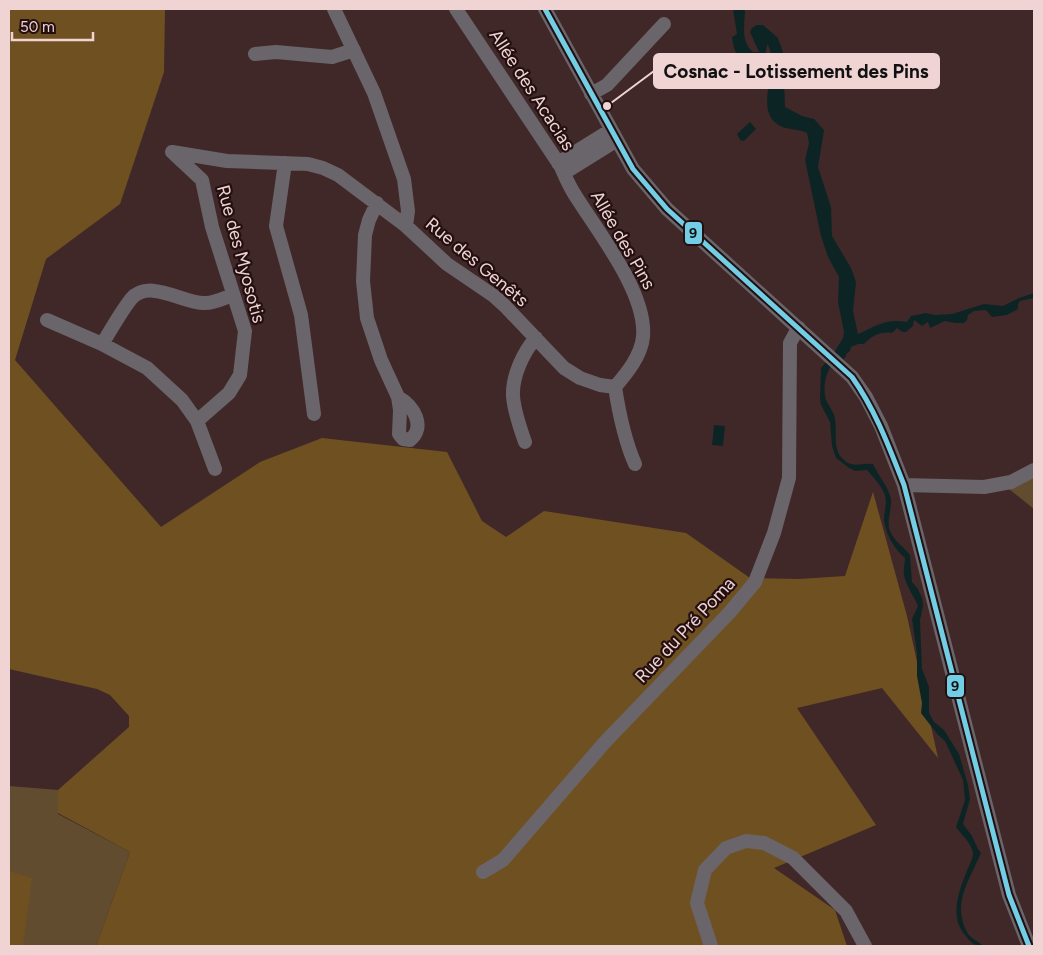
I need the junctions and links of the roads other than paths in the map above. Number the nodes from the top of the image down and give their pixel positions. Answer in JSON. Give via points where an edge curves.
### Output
{"nodes":[{"id":1,"x":334,"y":9,"type":"edge"},
{"id":2,"x":456,"y":9,"type":"edge"},
{"id":3,"x":545,"y":9,"type":"edge"},
{"id":4,"x":664,"y":24,"type":"dead end"},
{"id":5,"x":354,"y":50,"type":"junction"},
{"id":6,"x":255,"y":54,"type":"dead end"},
{"id":7,"x":592,"y":94,"type":"junction"},
{"id":8,"x":614,"y":135,"type":"junction"},
{"id":9,"x":285,"y":163,"type":"junction"},
{"id":10,"x":561,"y":168,"type":"junction"},
{"id":11,"x":377,"y":203,"type":"junction"},
{"id":12,"x":406,"y":226,"type":"junction"},
{"id":13,"x":233,"y":295,"type":"junction"},
{"id":14,"x":47,"y":320,"type":"dead end"},
{"id":15,"x":799,"y":328,"type":"junction"},
{"id":16,"x":536,"y":338,"type":"junction"},
{"id":17,"x":102,"y":344,"type":"junction"},
{"id":18,"x":615,"y":386,"type":"junction"},
{"id":19,"x":398,"y":397,"type":"dead end"},
{"id":20,"x":314,"y":414,"type":"dead end"},
{"id":21,"x":197,"y":421,"type":"junction"},
{"id":22,"x":525,"y":442,"type":"dead end"},
{"id":23,"x":635,"y":464,"type":"dead end"},
{"id":24,"x":215,"y":469,"type":"dead end"},
{"id":25,"x":1034,"y":470,"type":"edge"},
{"id":26,"x":904,"y":485,"type":"junction"},
{"id":27,"x":483,"y":872,"type":"dead end"},
{"id":28,"x":711,"y":946,"type":"edge"},
{"id":29,"x":865,"y":946,"type":"edge"},
{"id":30,"x":1029,"y":946,"type":"edge"}],
"edges":[{"from":1,"to":5,"type":"street","name":"Rue des Genêts"},
{"from":2,"to":10,"type":"street","name":"Allée des Acacias"},
{"from":3,"to":7,"type":"street"},
{"from":4,"to":7,"type":"street","via":[[606,85]]},
{"from":5,"to":6,"type":"street","via":[[332,57],[276,52]]},
{"from":5,"to":12,"type":"street","name":"Rue des Genêts","via":[[374,93],[404,179],[408,211]]},
{"from":7,"to":8,"type":"street"},
{"from":8,"to":10,"type":"street"},
{"from":8,"to":15,"type":"street","via":[[633,169],[667,209]]},
{"from":9,"to":11,"type":"street","via":[[323,168]]},
{"from":9,"to":13,"type":"street","name":"Rue des Myosotis","via":[[227,161],[172,152],[202,180],[212,227]]},
{"from":9,"to":20,"type":"street","via":[[276,226],[301,314]]},
{"from":10,"to":18,"type":"street","name":"Allée des Pins","via":[[639,303],[643,339],[635,360]]},
{"from":11,"to":12,"type":"street"},
{"from":11,"to":19,"type":"street","via":[[365,235],[363,281],[367,318],[380,360]]},
{"from":12,"to":16,"type":"street","name":"Rue des Genêts","via":[[447,264],[494,296]]},
{"from":13,"to":17,"type":"street","via":[[206,304],[144,291],[132,298]]},
{"from":13,"to":21,"type":"street","name":"Rue des Myosotis","via":[[244,332],[240,376],[229,393]]},
{"from":14,"to":17,"type":"street"},
{"from":15,"to":26,"type":"street","via":[[852,377],[866,397],[882,426]]},
{"from":15,"to":27,"type":"street","name":"Rue du Pré Poma","via":[[790,344],[789,478],[774,533],[755,582],[605,742],[503,860]]},
{"from":16,"to":18,"type":"street","name":"Rue des Genêts","via":[[564,368],[580,378]]},
{"from":16,"to":22,"type":"street","via":[[528,346],[518,368],[513,395]]},
{"from":17,"to":21,"type":"street","via":[[147,368],[182,400]]},
{"from":18,"to":23,"type":"street","via":[[619,414]]},
{"from":21,"to":24,"type":"street"},
{"from":25,"to":26,"type":"street","via":[[1011,482],[984,487]]},
{"from":26,"to":30,"type":"street","via":[[1009,895]]},
{"from":28,"to":29,"type":"street","via":[[698,903],[705,870],[726,848],[746,841],[764,843],[793,858],[846,911]]}]}
